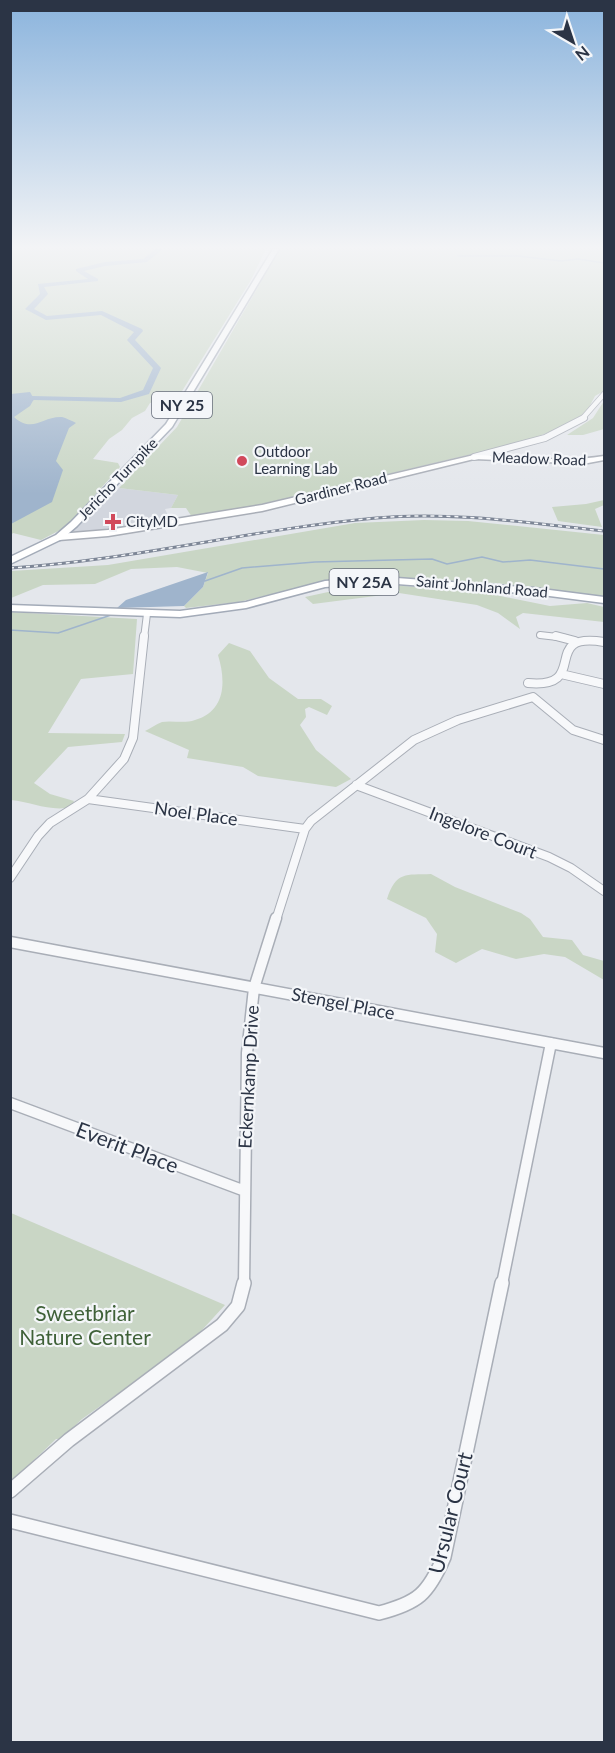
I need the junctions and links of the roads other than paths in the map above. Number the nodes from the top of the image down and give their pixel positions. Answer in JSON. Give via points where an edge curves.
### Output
{"nodes":[{"id":1,"x":226,"y":331,"type":"edge"},
{"id":2,"x":604,"y":394,"type":"edge"},
{"id":3,"x":474,"y":457,"type":"junction"},
{"id":4,"x":604,"y":458,"type":"edge"},
{"id":5,"x":58,"y":537,"type":"junction"},
{"id":6,"x":10,"y":561,"type":"edge"},
{"id":7,"x":604,"y":600,"type":"edge"},
{"id":8,"x":10,"y":609,"type":"edge"},
{"id":9,"x":147,"y":614,"type":"junction"},
{"id":10,"x":540,"y":635,"type":"dead end"},
{"id":11,"x":576,"y":642,"type":"junction"},
{"id":12,"x":604,"y":642,"type":"edge"},
{"id":13,"x":561,"y":674,"type":"junction"},
{"id":14,"x":528,"y":682,"type":"dead end"},
{"id":15,"x":604,"y":684,"type":"edge"},
{"id":16,"x":604,"y":740,"type":"edge"},
{"id":17,"x":357,"y":785,"type":"junction"},
{"id":18,"x":88,"y":799,"type":"junction"},
{"id":19,"x":305,"y":829,"type":"junction"},
{"id":20,"x":10,"y":878,"type":"edge"},
{"id":21,"x":604,"y":891,"type":"edge"},
{"id":22,"x":10,"y":942,"type":"edge"},
{"id":23,"x":254,"y":988,"type":"junction"},
{"id":24,"x":551,"y":1043,"type":"junction"},
{"id":25,"x":604,"y":1053,"type":"edge"},
{"id":26,"x":10,"y":1103,"type":"edge"},
{"id":27,"x":245,"y":1191,"type":"junction"},
{"id":28,"x":10,"y":1491,"type":"edge"},
{"id":29,"x":10,"y":1521,"type":"edge"}],
"edges":[{"from":1,"to":5,"type":"main road","name":"Jericho Turnpike","number":"NY 25","via":[[169,425]]},
{"from":2,"to":3,"type":"street","name":"Gardiner Road","via":[[588,415],[571,426],[532,442]]},
{"from":3,"to":4,"type":"main road","name":"Meadow Road","via":[[569,461]]},
{"from":3,"to":5,"type":"main road","name":"Gardiner Road","via":[[262,508],[108,533]]},
{"from":5,"to":6,"type":"main road","name":"Jericho Turnpike","number":"NY 25"},
{"from":7,"to":9,"type":"main road","name":"Saint Johnland Road","number":"NY 25A","via":[[382,580],[325,584],[246,605]]},
{"from":8,"to":9,"type":"main road","name":"Saint Johnland Road","number":"NY 25A"},
{"from":9,"to":18,"type":"street","via":[[133,738],[124,759]]},
{"from":10,"to":11,"type":"street"},
{"from":11,"to":12,"type":"street"},
{"from":11,"to":13,"type":"street"},
{"from":13,"to":14,"type":"street","via":[[548,686]]},
{"from":13,"to":15,"type":"street"},
{"from":16,"to":17,"type":"street","via":[[567,728],[533,697],[458,720],[414,740]]},
{"from":17,"to":19,"type":"street"},
{"from":17,"to":21,"type":"street","name":"Ingelore Court","via":[[549,857]]},
{"from":18,"to":19,"type":"street","name":"Noel Place"},
{"from":18,"to":20,"type":"street","via":[[50,823]]},
{"from":19,"to":23,"type":"street","name":"Eckernkamp Drive"},
{"from":22,"to":23,"type":"street","name":"Stengel Place"},
{"from":23,"to":24,"type":"street","name":"Stengel Place"},
{"from":23,"to":27,"type":"street","name":"Eckernkamp Drive","via":[[247,1053]]},
{"from":24,"to":25,"type":"street","name":"Stengel Place"},
{"from":24,"to":29,"type":"street","name":"Ursular Court","via":[[444,1557],[431,1587],[407,1606],[379,1613]]},
{"from":26,"to":27,"type":"street","name":"Everit Place"},
{"from":27,"to":28,"type":"street","name":"Eckernkamp Drive","via":[[244,1288],[238,1306],[222,1324],[69,1440]]}]}
